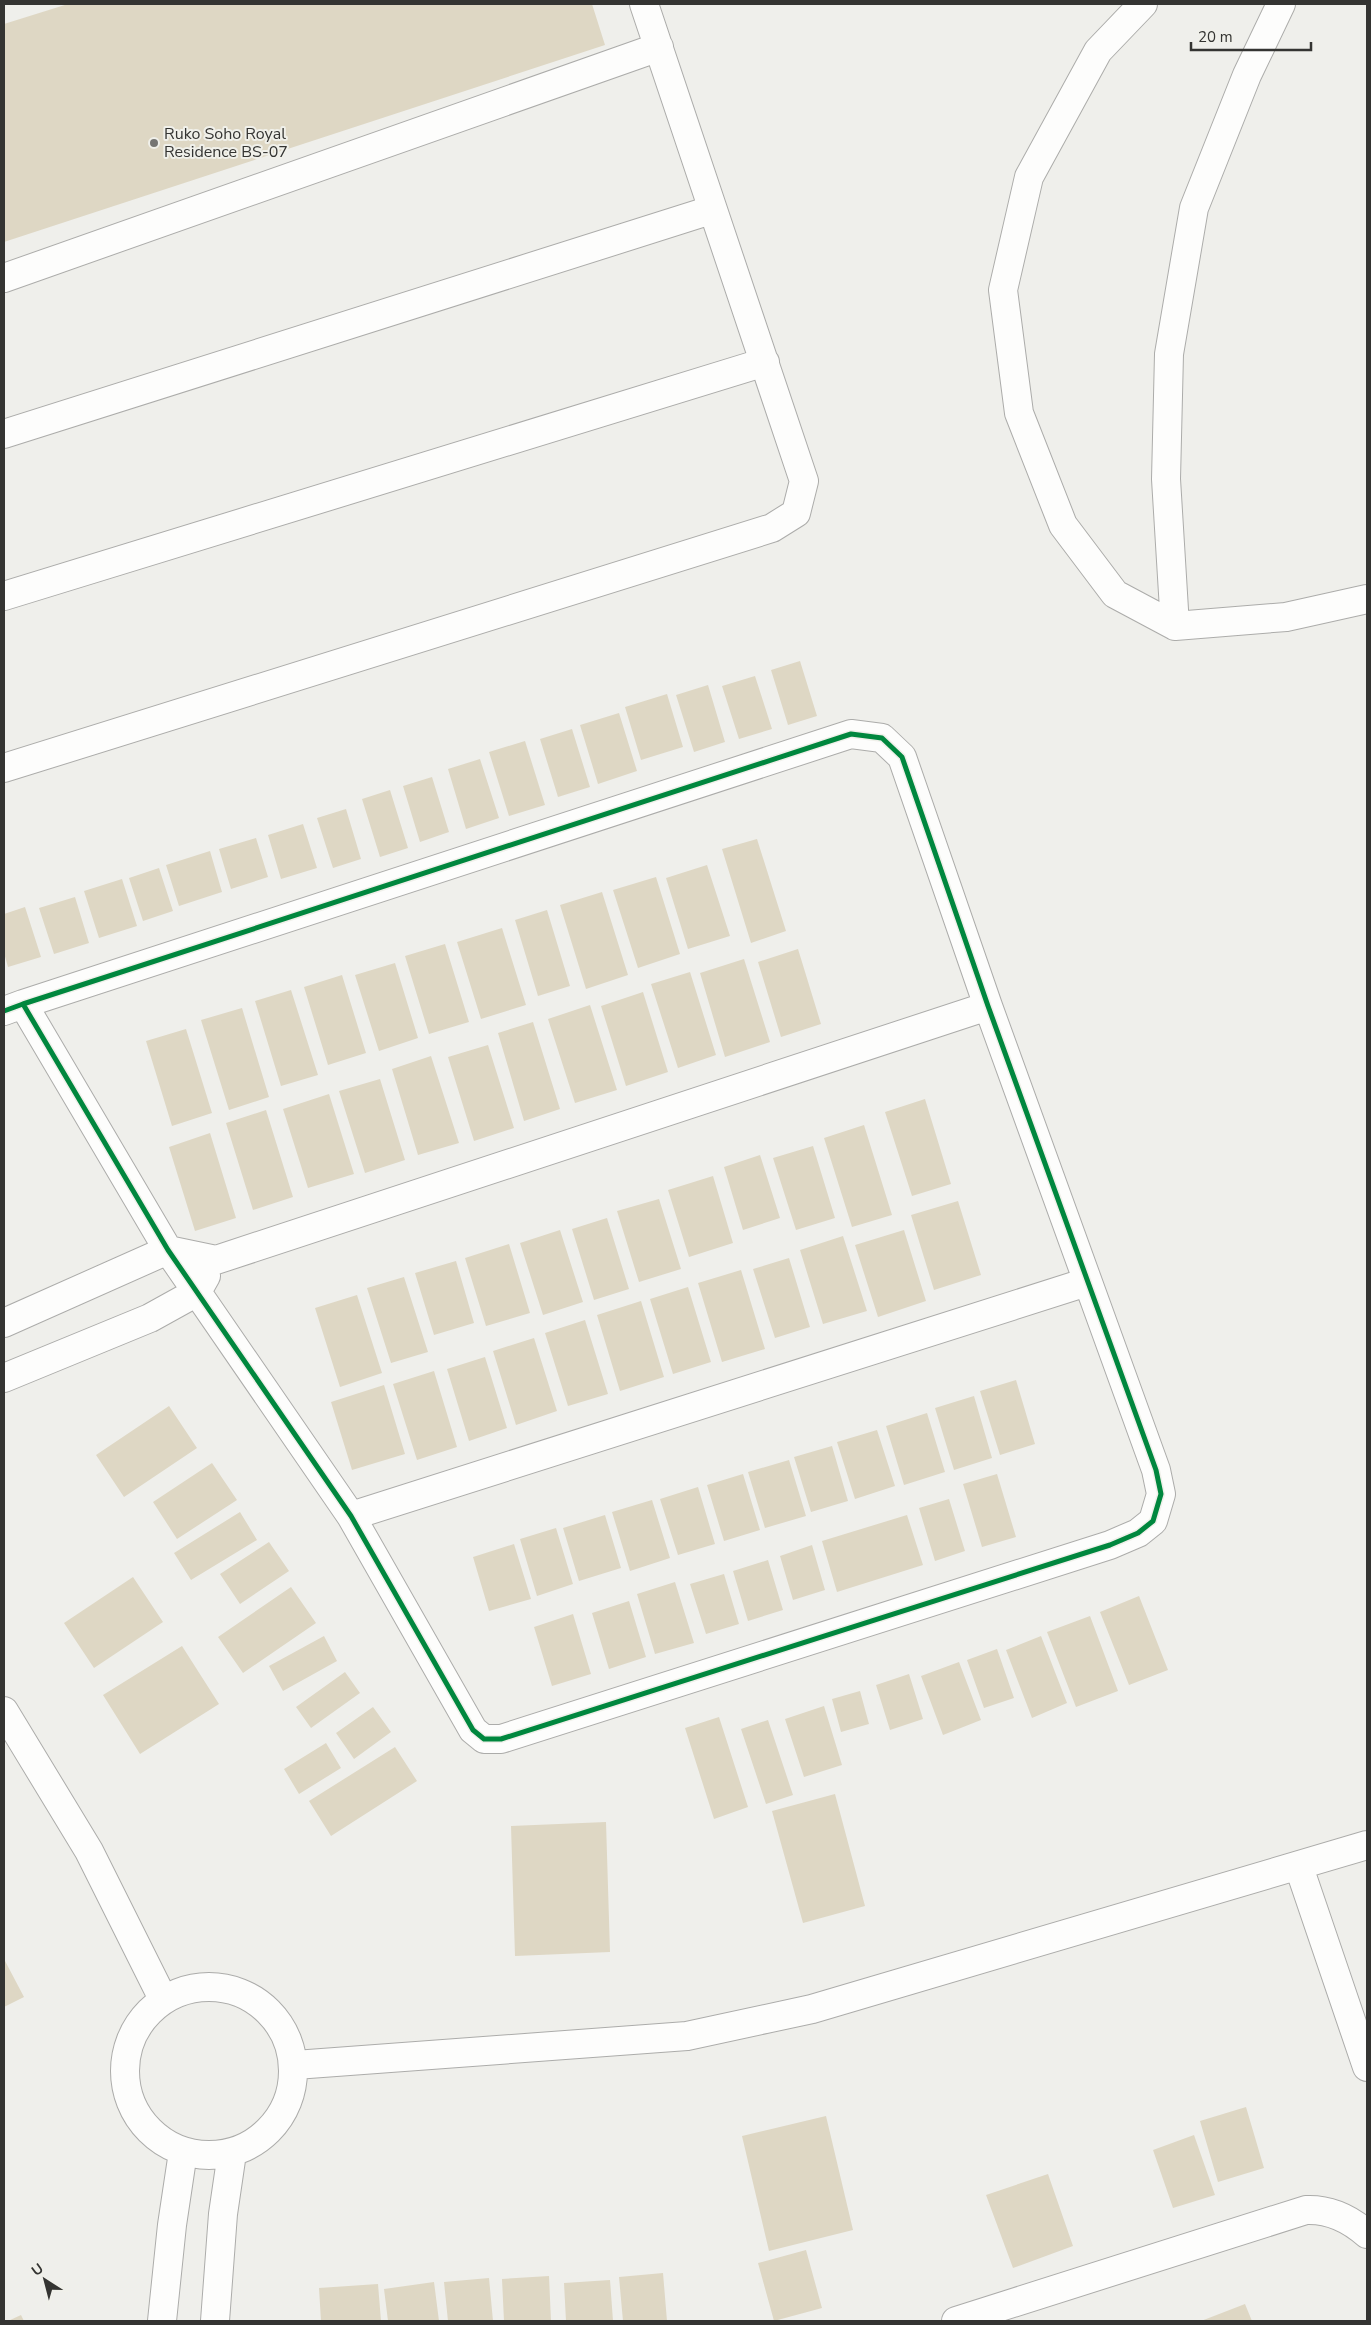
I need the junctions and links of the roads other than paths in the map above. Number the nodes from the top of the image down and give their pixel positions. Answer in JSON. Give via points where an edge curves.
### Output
{"nodes":[{"id":1,"x":644,"y":4,"type":"edge"},
{"id":2,"x":1143,"y":4,"type":"edge"},
{"id":3,"x":1281,"y":4,"type":"edge"},
{"id":4,"x":659,"y":47,"type":"junction"},
{"id":5,"x":711,"y":210,"type":"junction"},
{"id":6,"x":4,"y":278,"type":"edge"},
{"id":7,"x":765,"y":362,"type":"junction"},
{"id":8,"x":4,"y":434,"type":"edge"},
{"id":9,"x":4,"y":596,"type":"edge"},
{"id":10,"x":1367,"y":599,"type":"edge"},
{"id":11,"x":1175,"y":626,"type":"junction"},
{"id":12,"x":4,"y":768,"type":"edge"},
{"id":13,"x":988,"y":1006,"type":"junction"},
{"id":14,"x":14,"y":1007,"type":"edge"},
{"id":15,"x":168,"y":1250,"type":"junction"},
{"id":16,"x":216,"y":1260,"type":"junction"},
{"id":17,"x":1087,"y":1282,"type":"junction"},
{"id":18,"x":197,"y":1292,"type":"junction"},
{"id":19,"x":4,"y":1323,"type":"edge"},
{"id":20,"x":4,"y":1378,"type":"edge"},
{"id":21,"x":351,"y":1516,"type":"junction"},
{"id":22,"x":4,"y":1711,"type":"edge"},
{"id":23,"x":1367,"y":1845,"type":"edge"},
{"id":24,"x":1299,"y":1867,"type":"junction"},
{"id":25,"x":163,"y":1999,"type":"junction"},
{"id":26,"x":295,"y":2065,"type":"junction"},
{"id":27,"x":1367,"y":2066,"type":"edge"},
{"id":28,"x":183,"y":2152,"type":"junction"},
{"id":29,"x":232,"y":2153,"type":"junction"},
{"id":30,"x":1367,"y":2234,"type":"edge"},
{"id":31,"x":162,"y":2321,"type":"edge"},
{"id":32,"x":215,"y":2321,"type":"edge"},
{"id":33,"x":956,"y":2321,"type":"edge"}],
"edges":[{"from":1,"to":4,"type":"street"},
{"from":2,"to":11,"type":"street","via":[[1098,51],[1029,176],[1003,290],[1019,413],[1063,525],[1116,594]]},
{"from":3,"to":11,"type":"street","via":[[1247,75],[1194,208],[1169,354],[1166,479]]},
{"from":4,"to":5,"type":"street"},
{"from":4,"to":6,"type":"street"},
{"from":5,"to":7,"type":"street"},
{"from":5,"to":8,"type":"street"},
{"from":7,"to":9,"type":"street"},
{"from":7,"to":12,"type":"street","via":[[804,481],[796,513],[772,528]]},
{"from":10,"to":11,"type":"street","via":[[1286,617]]},
{"from":13,"to":14,"type":"street","via":[[902,757],[882,738],[851,734]]},
{"from":13,"to":16,"type":"street"},
{"from":13,"to":17,"type":"street"},
{"from":14,"to":15,"type":"street"},
{"from":15,"to":16,"type":"street"},
{"from":15,"to":18,"type":"street"},
{"from":15,"to":19,"type":"street"},
{"from":16,"to":18,"type":"street"},
{"from":17,"to":21,"type":"street"},
{"from":17,"to":21,"type":"street","via":[[1156,1470],[1161,1494],[1153,1521],[1138,1533],[1110,1545],[502,1739],[484,1739],[473,1730]]},
{"from":18,"to":20,"type":"street","via":[[150,1318]]},
{"from":18,"to":21,"type":"street"},
{"from":22,"to":25,"type":"street","via":[[89,1851]]},
{"from":23,"to":24,"type":"street"},
{"from":24,"to":26,"type":"street","via":[[812,2009],[687,2036]]},
{"from":24,"to":27,"type":"street"},
{"from":25,"to":26,"type":"street","via":[[196,1987],[231,1988],[263,2004],[286,2032]]},
{"from":25,"to":28,"type":"street","via":[[140,2021],[126,2051],[124,2082],[134,2112],[154,2137]]},
{"from":26,"to":29,"type":"street","via":[[292,2095],[278,2121],[258,2141]]},
{"from":28,"to":29,"type":"street"},
{"from":28,"to":31,"type":"street"},
{"from":29,"to":32,"type":"street","via":[[223,2214]]},
{"from":30,"to":33,"type":"street","via":[[1357,2225],[1329,2212],[1306,2210]]}]}
